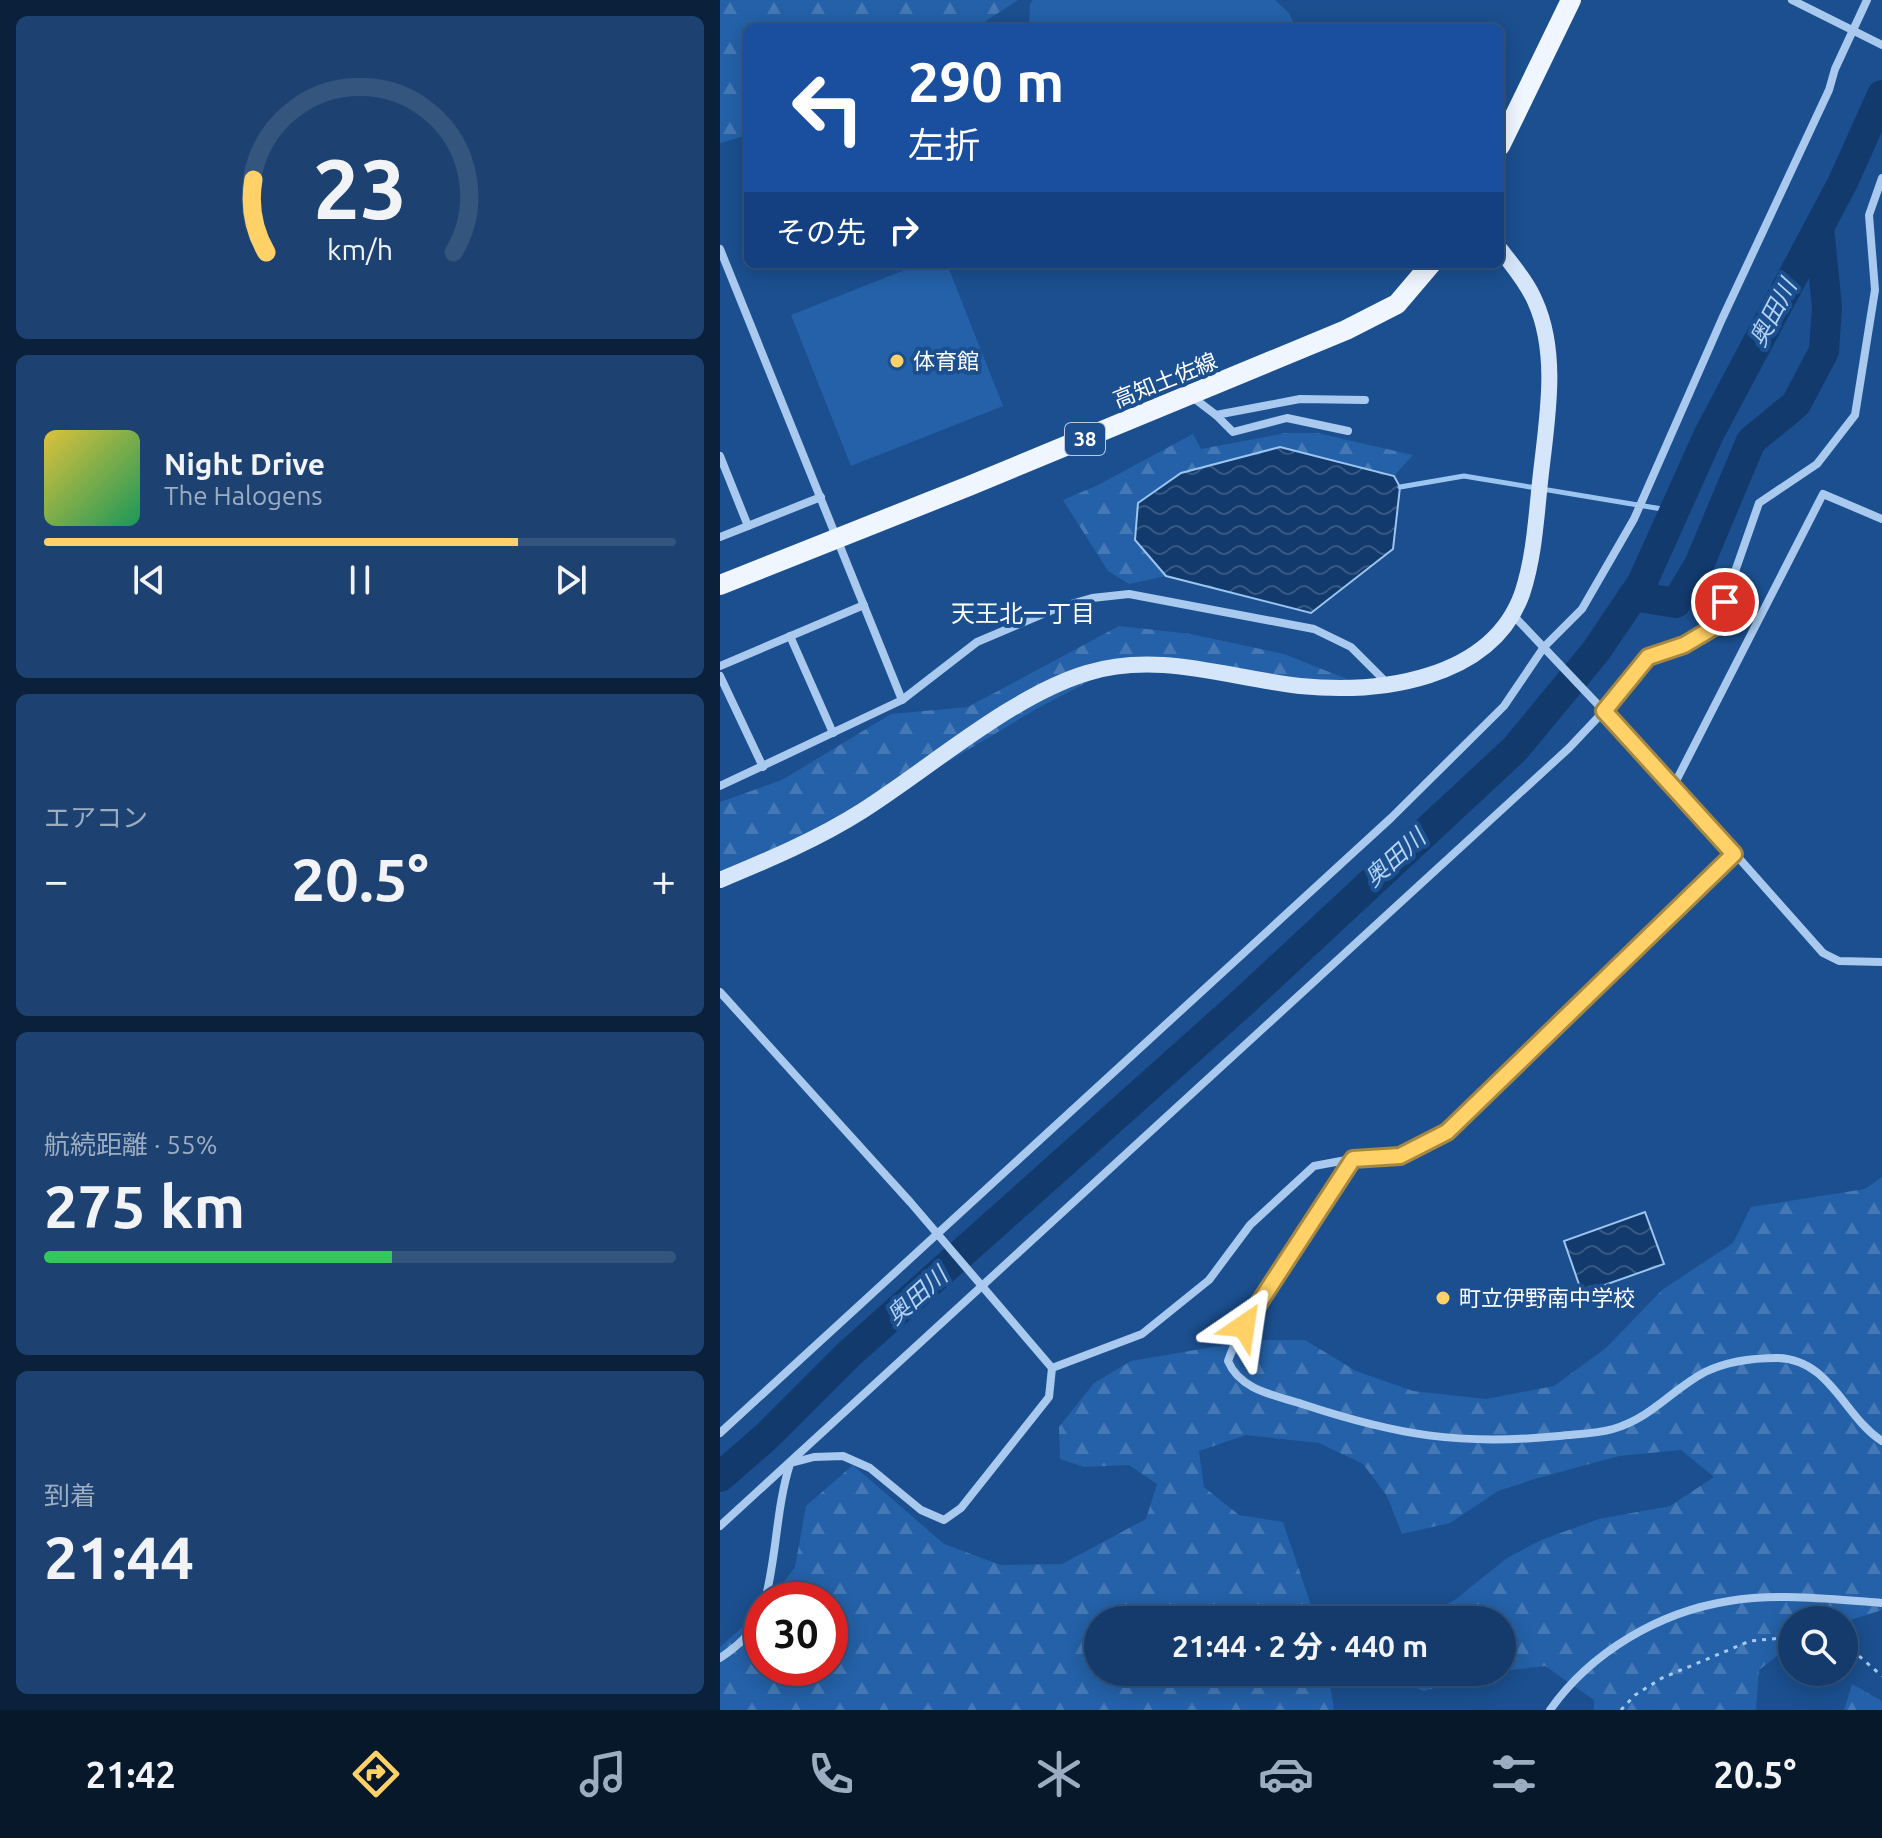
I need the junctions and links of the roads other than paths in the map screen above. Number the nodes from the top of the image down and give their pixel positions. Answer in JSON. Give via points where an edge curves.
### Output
{"nodes":[{"id":1,"x":1792,"y":0,"type":"edge"},
{"id":2,"x":1867,"y":0,"type":"edge"},
{"id":3,"x":1566,"y":2,"type":"edge"},
{"id":4,"x":1853,"y":30,"type":"junction"},
{"id":5,"x":1882,"y":45,"type":"edge"},
{"id":6,"x":1504,"y":137,"type":"edge"},
{"id":7,"x":1882,"y":178,"type":"edge"},
{"id":8,"x":721,"y":255,"type":"edge"},
{"id":9,"x":1504,"y":255,"type":"edge"},
{"id":10,"x":1428,"y":268,"type":"edge"},
{"id":11,"x":1191,"y":396,"type":"junction"},
{"id":12,"x":1365,"y":400,"type":"dead end"},
{"id":13,"x":1216,"y":415,"type":"junction"},
{"id":14,"x":1348,"y":431,"type":"dead end"},
{"id":15,"x":720,"y":456,"type":"edge"},
{"id":16,"x":821,"y":497,"type":"junction"},
{"id":17,"x":1882,"y":519,"type":"edge"},
{"id":18,"x":748,"y":526,"type":"junction"},
{"id":19,"x":720,"y":537,"type":"edge"},
{"id":20,"x":838,"y":537,"type":"junction"},
{"id":21,"x":720,"y":585,"type":"edge"},
{"id":22,"x":864,"y":605,"type":"junction"},
{"id":23,"x":1511,"y":614,"type":"junction"},
{"id":24,"x":790,"y":636,"type":"junction"},
{"id":25,"x":1544,"y":647,"type":"junction"},
{"id":26,"x":720,"y":666,"type":"edge"},
{"id":27,"x":720,"y":676,"type":"edge"},
{"id":28,"x":1388,"y":684,"type":"junction"},
{"id":29,"x":902,"y":700,"type":"junction"},
{"id":30,"x":1604,"y":711,"type":"junction"},
{"id":31,"x":833,"y":733,"type":"junction"},
{"id":32,"x":763,"y":767,"type":"junction"},
{"id":33,"x":1674,"y":785,"type":"junction"},
{"id":34,"x":720,"y":786,"type":"edge"},
{"id":35,"x":1734,"y":854,"type":"junction"},
{"id":36,"x":720,"y":880,"type":"edge"},
{"id":37,"x":1882,"y":962,"type":"edge"},
{"id":38,"x":720,"y":992,"type":"edge"},
{"id":39,"x":1353,"y":1159,"type":"junction"},
{"id":40,"x":937,"y":1234,"type":"junction"},
{"id":41,"x":980,"y":1286,"type":"junction"},
{"id":42,"x":1052,"y":1368,"type":"junction"},
{"id":43,"x":720,"y":1433,"type":"edge"},
{"id":44,"x":1882,"y":1441,"type":"edge"},
{"id":45,"x":790,"y":1463,"type":"junction"},
{"id":46,"x":720,"y":1526,"type":"edge"},
{"id":47,"x":770,"y":1582,"type":"edge"},
{"id":48,"x":1882,"y":1603,"type":"edge"},
{"id":49,"x":744,"y":1639,"type":"edge"},
{"id":50,"x":720,"y":1658,"type":"edge"},
{"id":51,"x":1550,"y":1710,"type":"edge"}],
"edges":[{"from":1,"to":4,"type":"street"},
{"from":2,"to":4,"type":"street"},
{"from":3,"to":6,"type":"main road"},
{"from":4,"to":5,"type":"street"},
{"from":4,"to":25,"type":"street","via":[[1634,519],[1582,609]]},
{"from":7,"to":30,"type":"street","via":[[1869,215],[1875,290],[1855,415],[1817,464],[1759,503],[1716,626],[1684,645],[1648,657]]},
{"from":8,"to":16,"type":"street"},
{"from":9,"to":23,"type":"street","via":[[1534,298],[1547,342],[1548,406],[1533,553]]},
{"from":10,"to":11,"type":"main road","name":"高知土佐線","number":"38","via":[[1397,304]]},
{"from":11,"to":13,"type":"street"},
{"from":11,"to":20,"type":"main road","name":"高知土佐線","number":"38"},
{"from":12,"to":13,"type":"street","via":[[1300,399]]},
{"from":13,"to":14,"type":"street","via":[[1233,432],[1287,418]]},
{"from":15,"to":18,"type":"street"},
{"from":16,"to":18,"type":"street"},
{"from":16,"to":20,"type":"street"},
{"from":17,"to":33,"type":"street","via":[[1823,494]]},
{"from":18,"to":19,"type":"street"},
{"from":20,"to":21,"type":"main road","name":"高知土佐線","number":"38"},
{"from":20,"to":22,"type":"street"},
{"from":22,"to":24,"type":"street"},
{"from":22,"to":29,"type":"street"},
{"from":23,"to":25,"type":"street"},
{"from":23,"to":28,"type":"street","via":[[1489,645],[1418,680]]},
{"from":24,"to":26,"type":"street"},
{"from":24,"to":31,"type":"street"},
{"from":25,"to":30,"type":"street"},
{"from":25,"to":40,"type":"street","via":[[1504,706],[1391,818]]},
{"from":27,"to":32,"type":"street"},
{"from":28,"to":29,"type":"street","via":[[1351,647],[1314,629],[1129,594],[1057,608],[977,642]]},
{"from":28,"to":36,"type":"street","via":[[1300,686],[1157,664],[1087,673],[995,719],[859,813]]},
{"from":29,"to":31,"type":"street"},
{"from":30,"to":33,"type":"street"},
{"from":30,"to":41,"type":"street"},
{"from":31,"to":32,"type":"street"},
{"from":32,"to":34,"type":"street"},
{"from":33,"to":35,"type":"street"},
{"from":35,"to":37,"type":"street","via":[[1823,953],[1839,961]]},
{"from":35,"to":39,"type":"street","via":[[1447,1132],[1400,1156]]},
{"from":38,"to":40,"type":"street"},
{"from":39,"to":42,"type":"street","via":[[1314,1166],[1250,1225],[1209,1280],[1142,1334]]},
{"from":39,"to":44,"type":"street","via":[[1233,1345],[1228,1361],[1234,1375],[1253,1388],[1356,1422],[1421,1436],[1518,1440],[1610,1430],[1644,1418],[1703,1373],[1730,1363],[1778,1358],[1823,1376],[1868,1432]]},
{"from":40,"to":41,"type":"street"},
{"from":40,"to":43,"type":"street"},
{"from":41,"to":42,"type":"street"},
{"from":41,"to":45,"type":"street"},
{"from":42,"to":45,"type":"street","via":[[1049,1397],[961,1508],[944,1520],[921,1510],[870,1468],[843,1456]]},
{"from":45,"to":46,"type":"street"},
{"from":45,"to":47,"type":"street"},
{"from":48,"to":51,"type":"street","via":[[1809,1597],[1731,1600],[1698,1607],[1641,1630],[1590,1664]]},
{"from":49,"to":50,"type":"street"}]}
